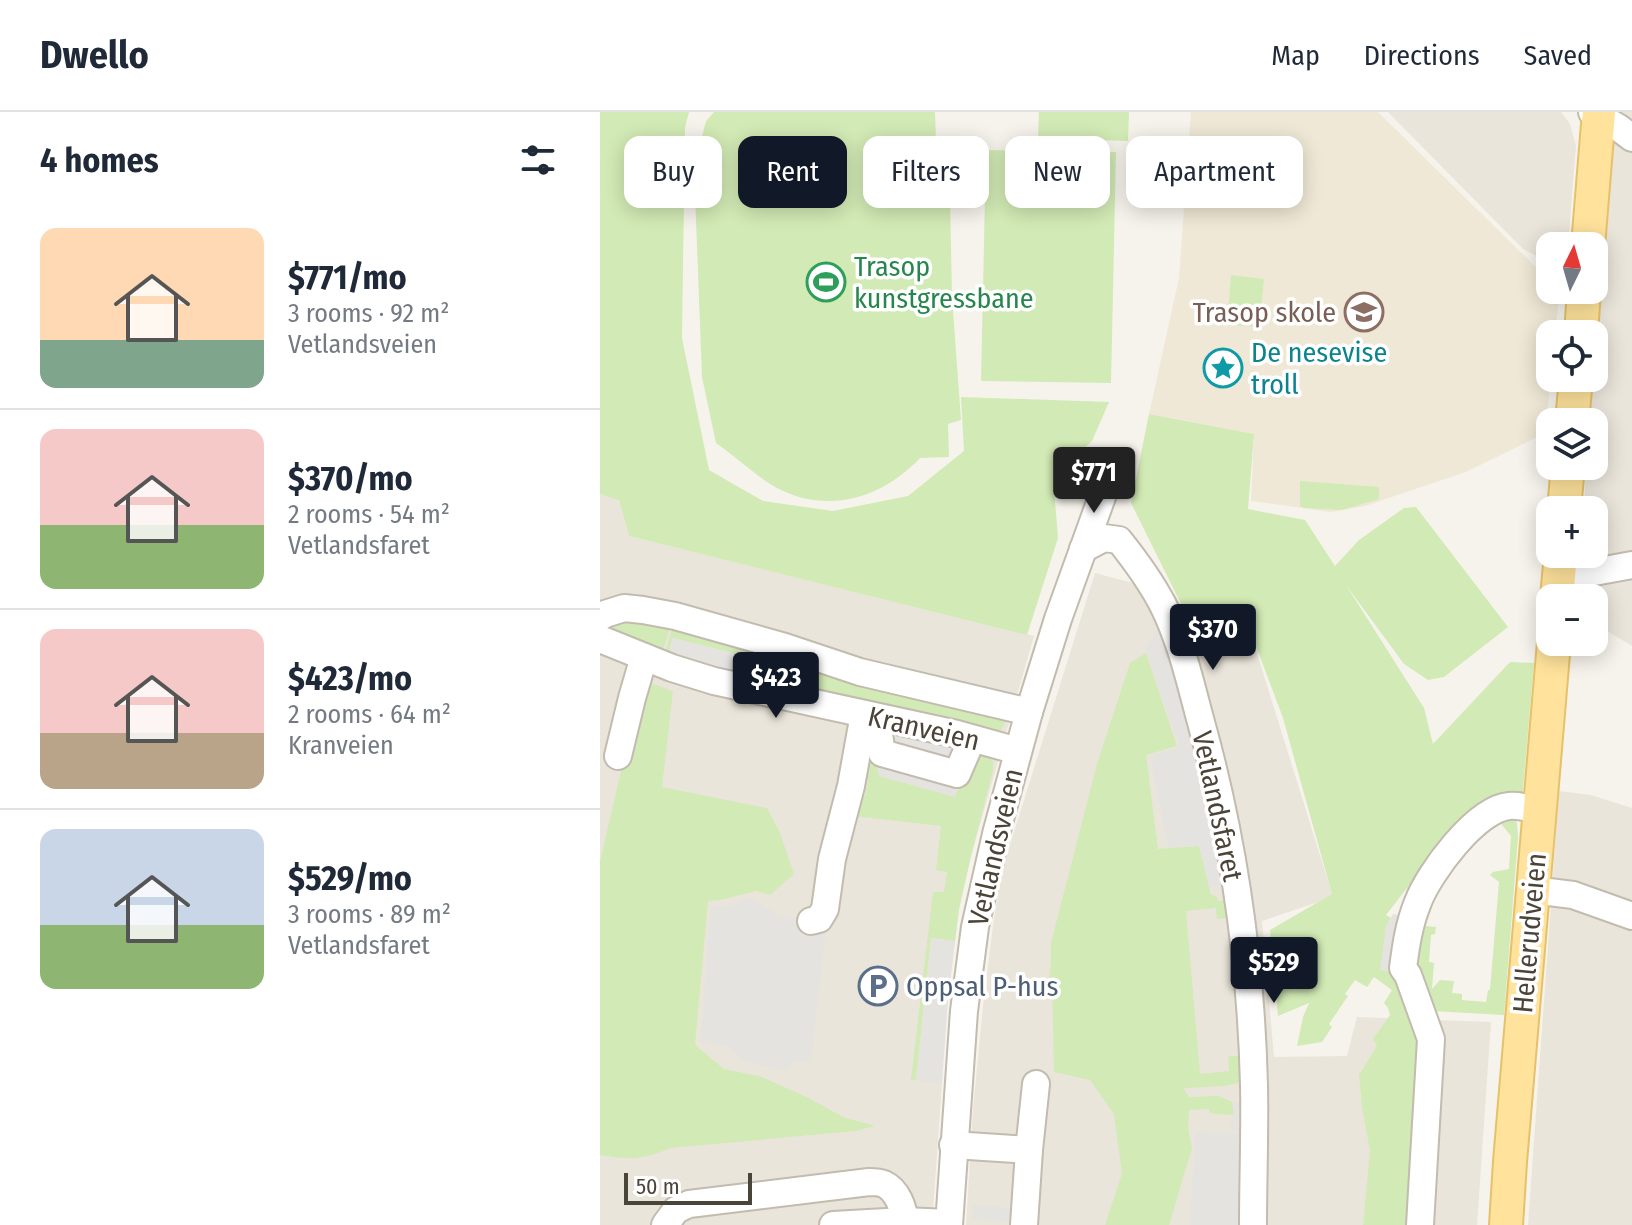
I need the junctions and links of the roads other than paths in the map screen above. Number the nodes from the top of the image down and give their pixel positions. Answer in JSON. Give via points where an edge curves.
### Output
{"nodes":[{"id":1,"x":1596,"y":113,"type":"edge"},
{"id":2,"x":1632,"y":138,"type":"edge"},
{"id":3,"x":1589,"y":232,"type":"edge"},
{"id":4,"x":1107,"y":483,"type":"dead end"},
{"id":5,"x":1083,"y":549,"type":"junction"},
{"id":6,"x":1632,"y":565,"type":"edge"},
{"id":7,"x":1559,"y":575,"type":"edge"},
{"id":8,"x":600,"y":617,"type":"edge"},
{"id":9,"x":600,"y":639,"type":"edge"},
{"id":10,"x":1553,"y":656,"type":"edge"},
{"id":11,"x":644,"y":657,"type":"junction"},
{"id":12,"x":1029,"y":712,"type":"junction"},
{"id":13,"x":872,"y":716,"type":"junction"},
{"id":14,"x":972,"y":739,"type":"junction"},
{"id":15,"x":1018,"y":751,"type":"junction"},
{"id":16,"x":618,"y":756,"type":"dead end"},
{"id":17,"x":1539,"y":810,"type":"junction"},
{"id":18,"x":1533,"y":890,"type":"junction"},
{"id":19,"x":1632,"y":916,"type":"edge"},
{"id":20,"x":811,"y":921,"type":"dead end"},
{"id":21,"x":1036,"y":1084,"type":"dead end"},
{"id":22,"x":953,"y":1145,"type":"junction"},
{"id":23,"x":1029,"y":1150,"type":"junction"},
{"id":24,"x":904,"y":1221,"type":"junction"},
{"id":25,"x":949,"y":1224,"type":"edge"},
{"id":26,"x":665,"y":1225,"type":"edge"},
{"id":27,"x":833,"y":1225,"type":"edge"},
{"id":28,"x":1024,"y":1225,"type":"edge"},
{"id":29,"x":1253,"y":1225,"type":"edge"},
{"id":30,"x":1420,"y":1225,"type":"edge"},
{"id":31,"x":1506,"y":1225,"type":"edge"}],
"edges":[{"from":1,"to":2,"type":"street"},
{"from":1,"to":3,"type":"main road"},
{"from":4,"to":5,"type":"street","name":"Vetlandsveien"},
{"from":5,"to":12,"type":"street","name":"Vetlandsveien"},
{"from":5,"to":29,"type":"street","name":"Vetlandsfaret","via":[[1104,538],[1119,540],[1137,562],[1178,641],[1212,758],[1244,945],[1254,1085]]},
{"from":6,"to":7,"type":"street"},
{"from":8,"to":12,"type":"street","via":[[624,608],[675,616],[860,672]]},
{"from":9,"to":11,"type":"street","name":"Kranveien"},
{"from":10,"to":17,"type":"main road","name":"Hellerudveien"},
{"from":11,"to":13,"type":"street","name":"Kranveien","via":[[714,681]]},
{"from":11,"to":16,"type":"street"},
{"from":12,"to":15,"type":"street","name":"Vetlandsveien"},
{"from":13,"to":14,"type":"street","name":"Kranveien"},
{"from":13,"to":14,"type":"street","via":[[882,753],[957,774]]},
{"from":13,"to":20,"type":"street","via":[[832,859],[825,909]]},
{"from":14,"to":15,"type":"street","name":"Kranveien"},
{"from":15,"to":22,"type":"street","name":"Vetlandsveien","via":[[975,927]]},
{"from":17,"to":18,"type":"main road","name":"Hellerudveien"},
{"from":17,"to":30,"type":"street","via":[[1504,807],[1470,829],[1419,899],[1407,932],[1403,968],[1431,1039]]},
{"from":18,"to":19,"type":"street","via":[[1573,895]]},
{"from":18,"to":31,"type":"main road","name":"Hellerudveien"},
{"from":21,"to":23,"type":"street"},
{"from":22,"to":23,"type":"street"},
{"from":22,"to":25,"type":"street","name":"Vetlandsveien"},
{"from":23,"to":28,"type":"street"},
{"from":24,"to":25,"type":"street"},
{"from":24,"to":26,"type":"street","via":[[902,1205],[889,1188],[869,1182],[689,1204],[676,1210]]},
{"from":24,"to":27,"type":"street"}]}
